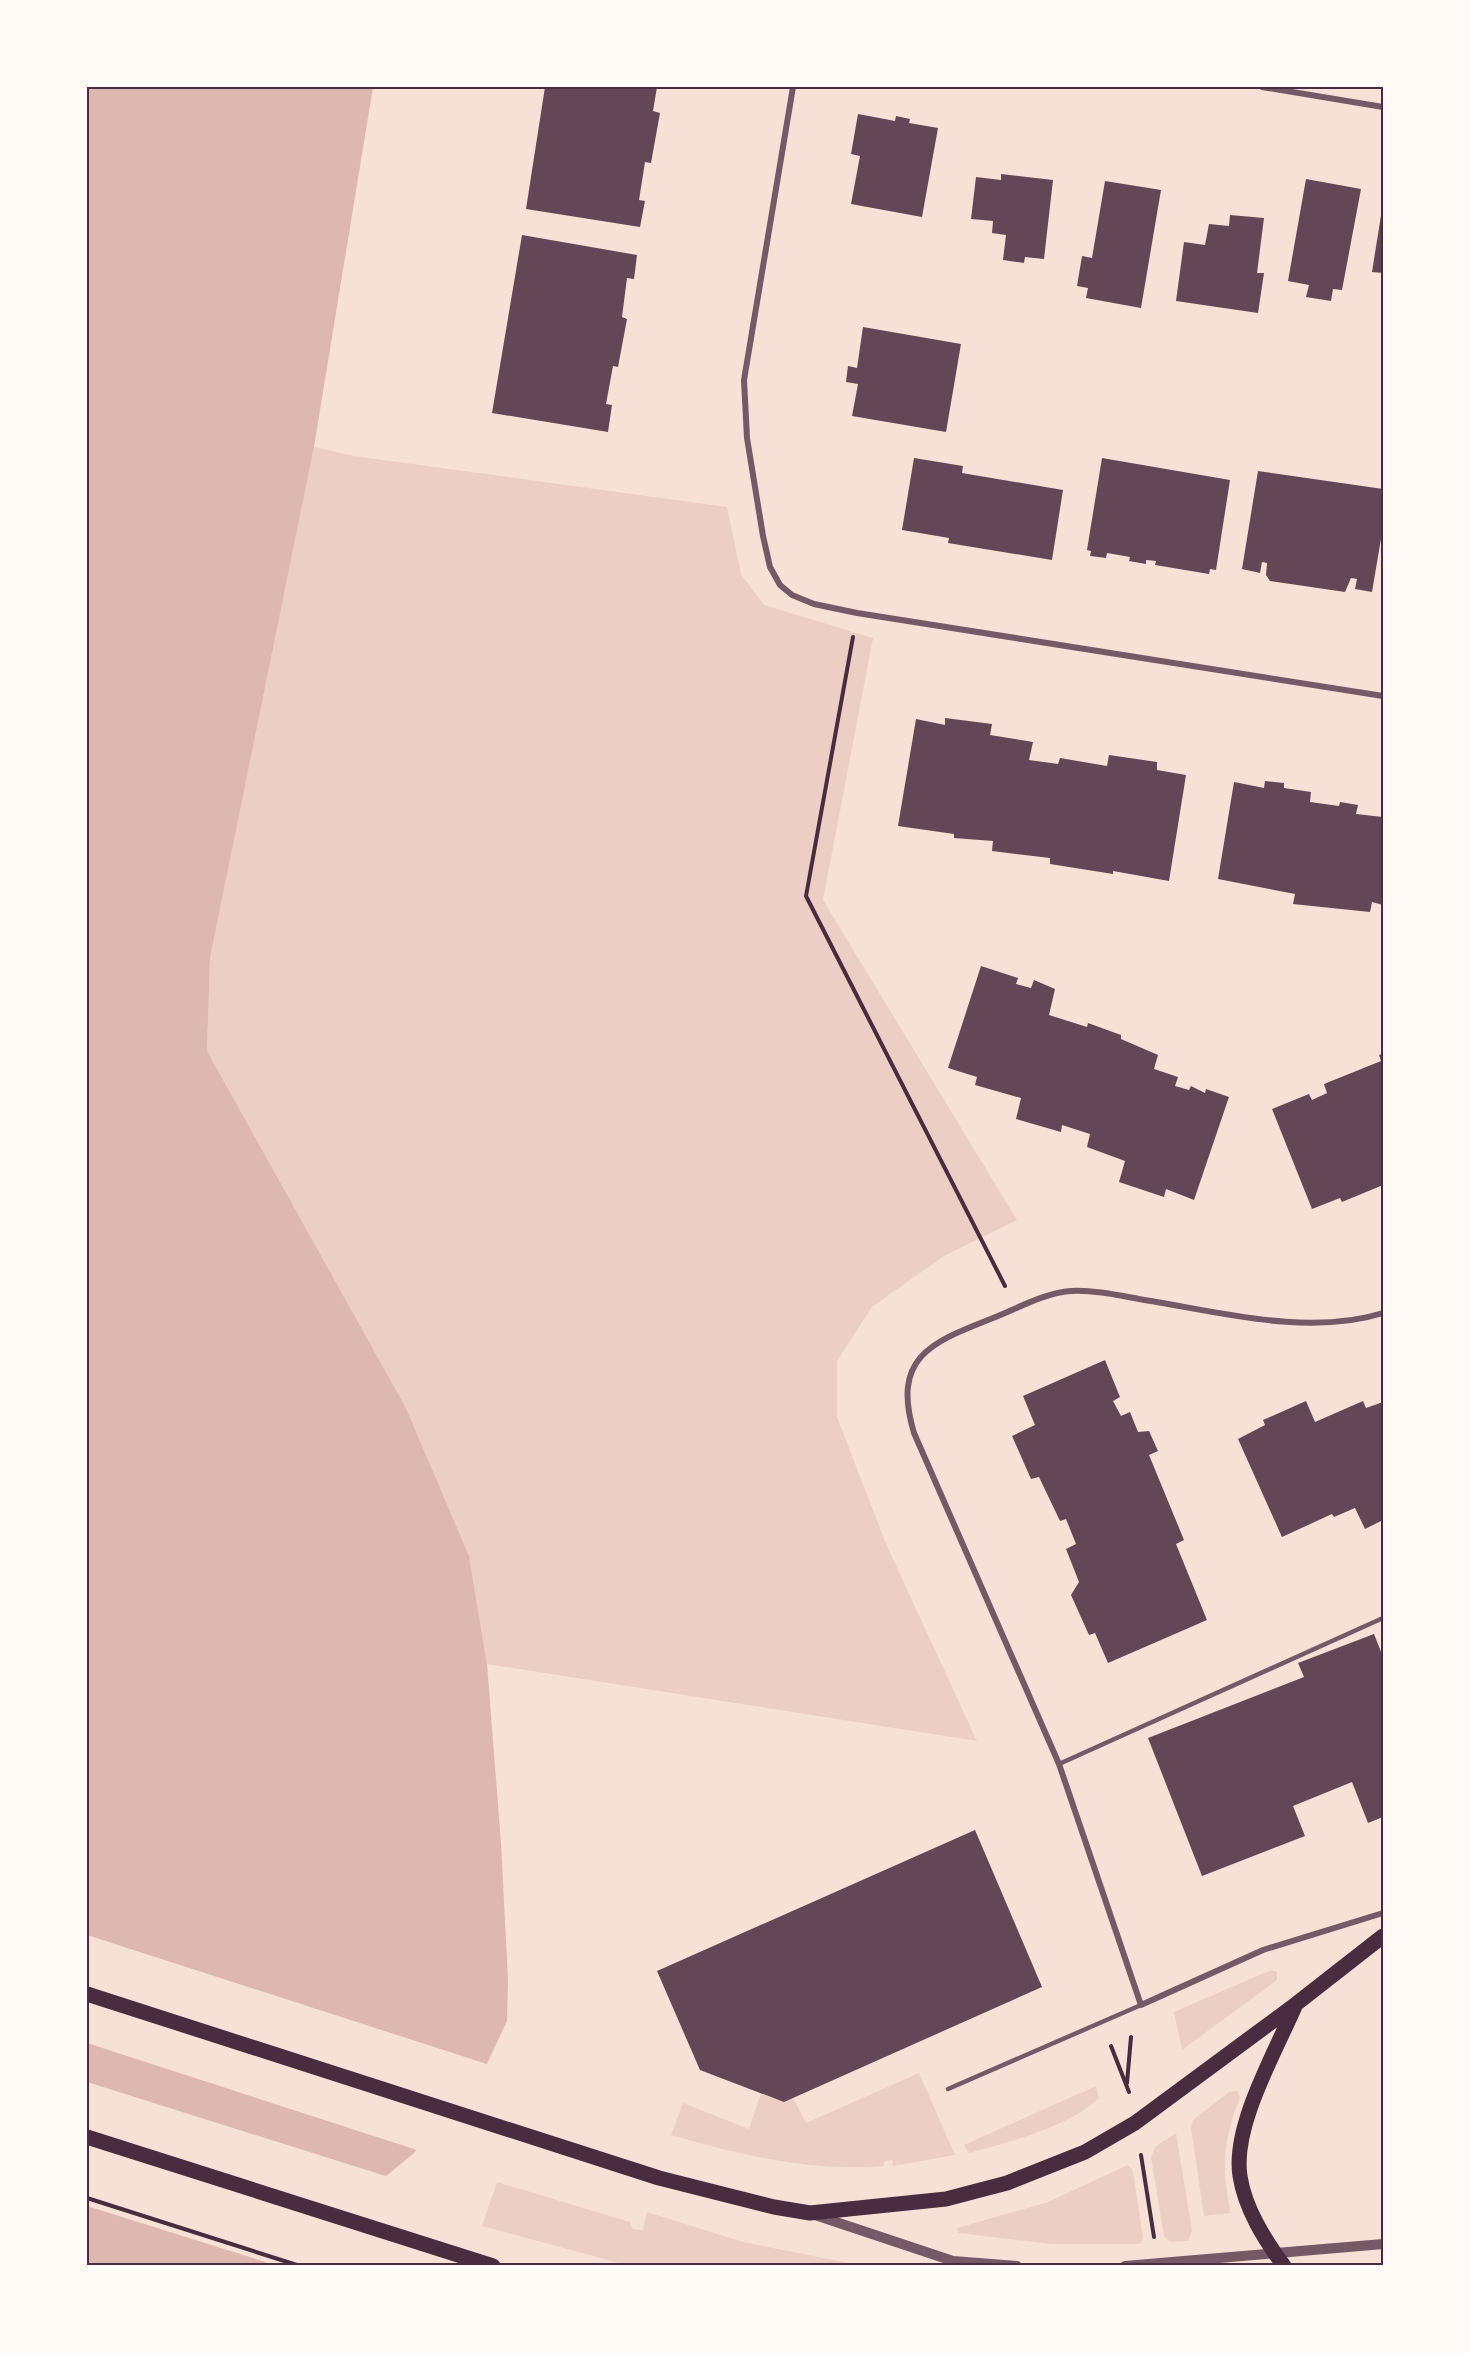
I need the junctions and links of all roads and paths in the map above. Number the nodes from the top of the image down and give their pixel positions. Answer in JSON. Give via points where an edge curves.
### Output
{"nodes":[{"id":1,"x":794,"y":87,"type":"edge"},
{"id":2,"x":1262,"y":87,"type":"edge"},
{"id":3,"x":1383,"y":107,"type":"edge"},
{"id":4,"x":857,"y":613,"type":"junction"},
{"id":5,"x":1383,"y":696,"type":"edge"},
{"id":6,"x":1016,"y":1308,"type":"junction"},
{"id":7,"x":1383,"y":1313,"type":"edge"},
{"id":8,"x":1383,"y":1618,"type":"edge"},
{"id":9,"x":1059,"y":1764,"type":"junction"},
{"id":10,"x":1383,"y":1913,"type":"edge"},
{"id":11,"x":1383,"y":1936,"type":"edge"},
{"id":12,"x":87,"y":1994,"type":"edge"},
{"id":13,"x":1296,"y":2004,"type":"junction"},
{"id":14,"x":1141,"y":2005,"type":"junction"},
{"id":15,"x":1131,"y":2033,"type":"dead end"},
{"id":16,"x":1110,"y":2044,"type":"dead end"},
{"id":17,"x":948,"y":2089,"type":"dead end"},
{"id":18,"x":87,"y":2137,"type":"edge"},
{"id":19,"x":1141,"y":2155,"type":"dead end"},
{"id":20,"x":87,"y":2198,"type":"edge"},
{"id":21,"x":810,"y":2213,"type":"junction"},
{"id":22,"x":1155,"y":2243,"type":"dead end"},
{"id":23,"x":1383,"y":2244,"type":"edge"},
{"id":24,"x":1274,"y":2252,"type":"junction"},
{"id":25,"x":300,"y":2266,"type":"edge"},
{"id":26,"x":493,"y":2266,"type":"edge"},
{"id":27,"x":1017,"y":2266,"type":"edge"},
{"id":28,"x":1125,"y":2266,"type":"edge"},
{"id":29,"x":1284,"y":2266,"type":"edge"}],
"edges":[{"from":1,"to":4,"type":"street","via":[[744,380],[747,438],[763,536],[770,567],[780,585],[814,604]]},
{"from":2,"to":3,"type":"street"},
{"from":4,"to":5,"type":"street"},
{"from":4,"to":6,"type":"path","via":[[806,896]]},
{"from":6,"to":7,"type":"street","via":[[1073,1291],[1317,1324]]},
{"from":6,"to":9,"type":"street","via":[[931,1346],[917,1361],[906,1395],[914,1433]]},
{"from":8,"to":9,"type":"lane"},
{"from":9,"to":14,"type":"street"},
{"from":10,"to":14,"type":"street","via":[[1263,1950]]},
{"from":11,"to":13,"type":"main road"},
{"from":12,"to":21,"type":"main road","via":[[704,2191]]},
{"from":13,"to":21,"type":"main road","via":[[1135,2123],[1063,2162],[946,2199]]},
{"from":13,"to":24,"type":"main road","via":[[1244,2126],[1239,2161],[1245,2196]]},
{"from":14,"to":17,"type":"lane"},
{"from":15,"to":16,"type":"path","via":[[1127,2084]]},
{"from":18,"to":26,"type":"main road"},
{"from":19,"to":22,"type":"path"},
{"from":20,"to":25,"type":"path"},
{"from":21,"to":27,"type":"street","via":[[953,2261]]},
{"from":23,"to":24,"type":"street"},
{"from":24,"to":28,"type":"street"},
{"from":24,"to":29,"type":"main road"}]}
